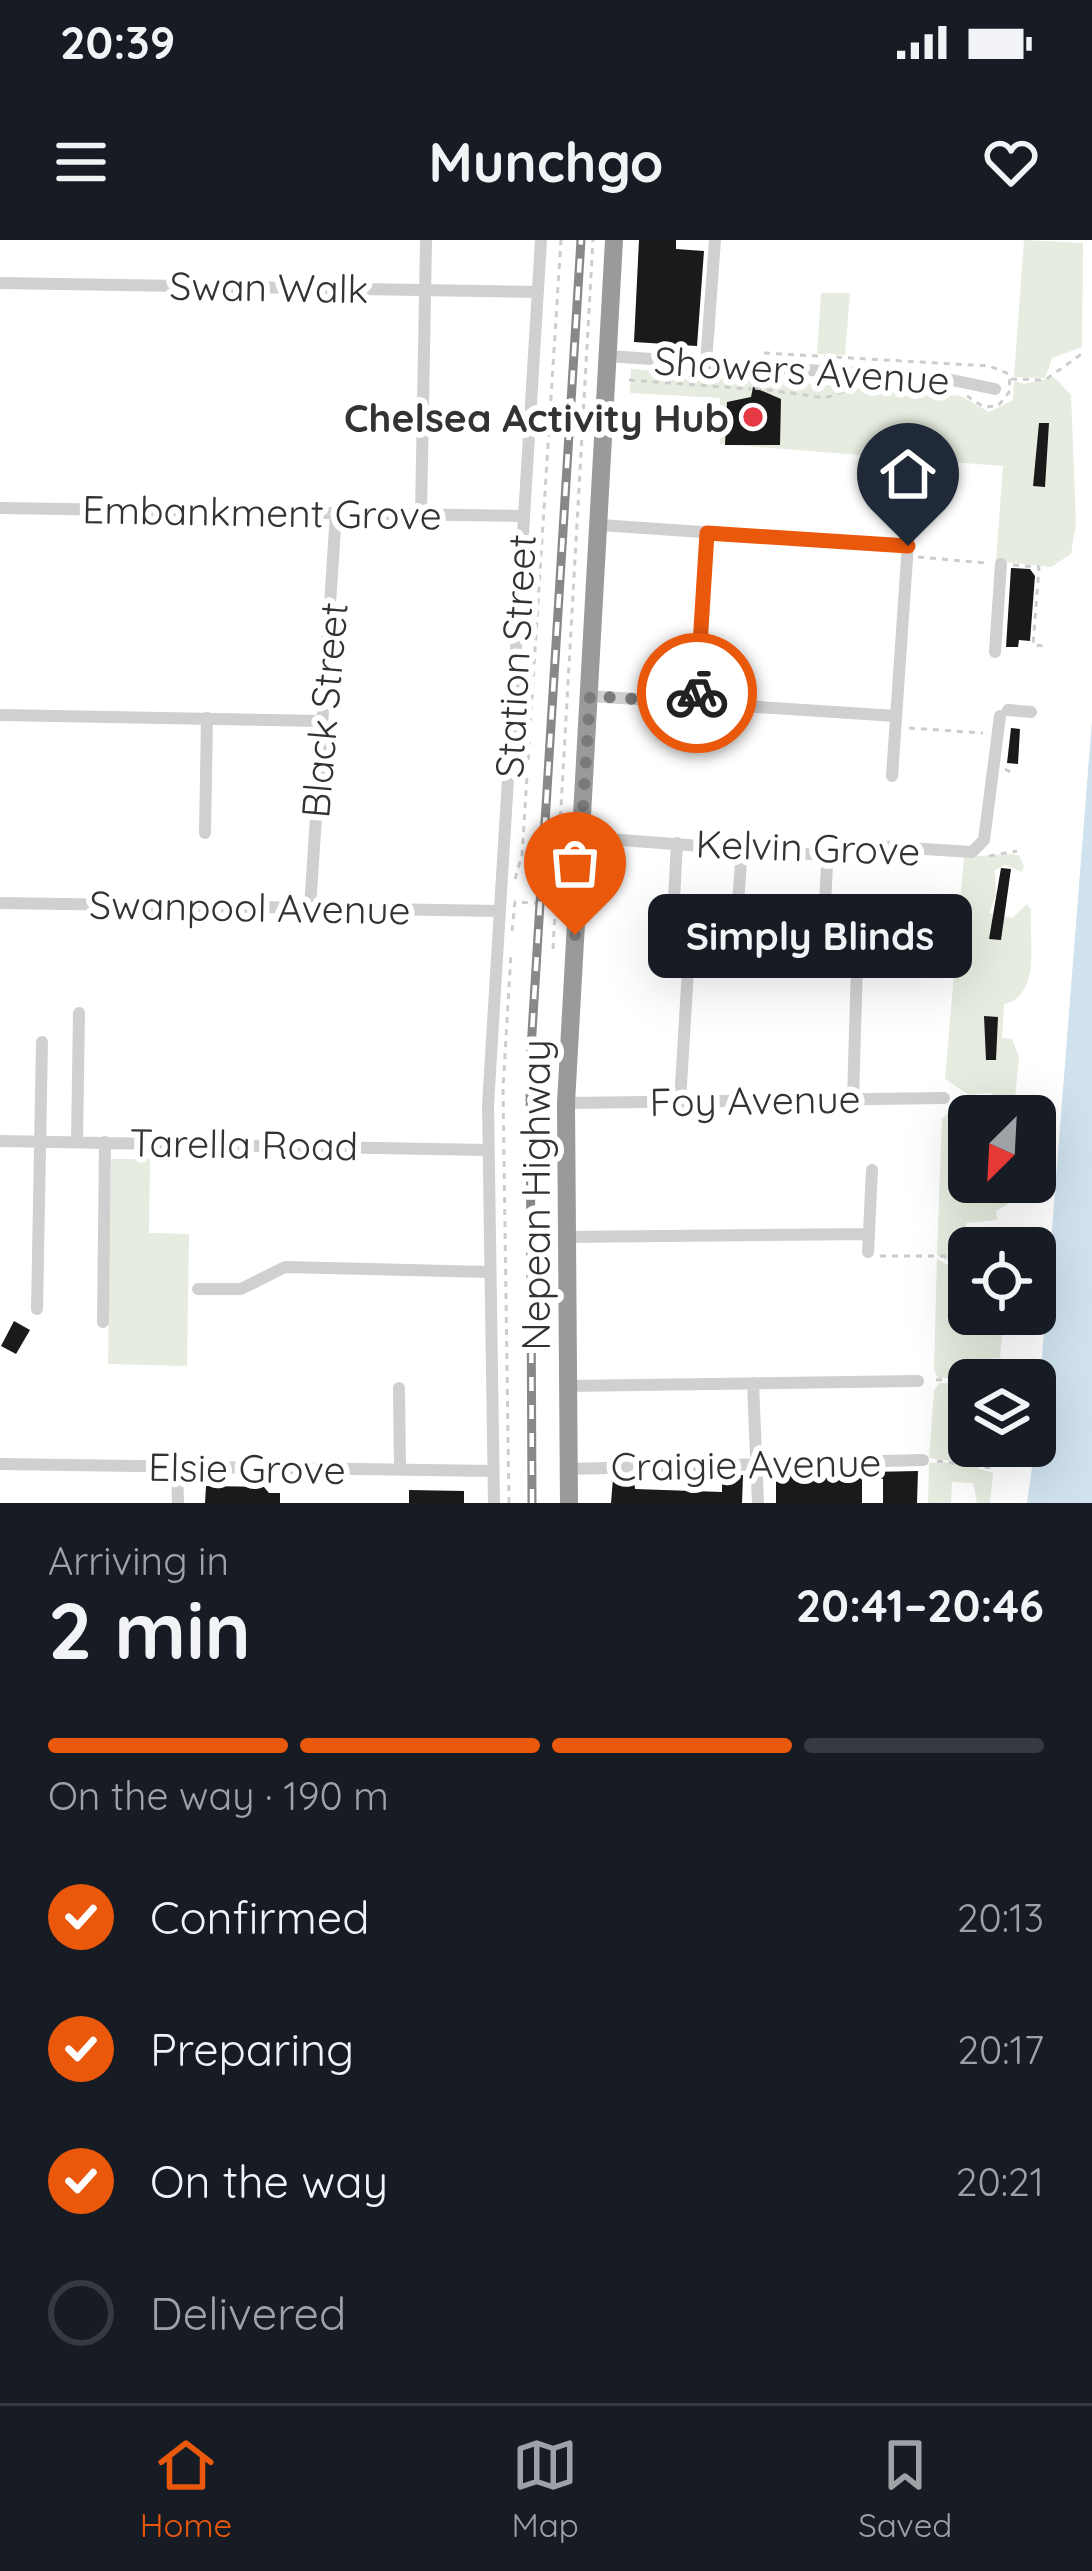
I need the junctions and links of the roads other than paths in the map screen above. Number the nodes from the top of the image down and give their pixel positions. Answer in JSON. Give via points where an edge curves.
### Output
{"nodes":[{"id":1,"x":426,"y":240,"type":"edge"},
{"id":2,"x":541,"y":240,"type":"edge"},
{"id":3,"x":614,"y":240,"type":"edge"},
{"id":4,"x":715,"y":240,"type":"edge"},
{"id":5,"x":0,"y":284,"type":"edge"},
{"id":6,"x":424,"y":290,"type":"junction"},
{"id":7,"x":538,"y":292,"type":"junction"},
{"id":8,"x":608,"y":356,"type":"junction"},
{"id":9,"x":706,"y":363,"type":"junction"},
{"id":10,"x":995,"y":389,"type":"dead end"},
{"id":11,"x":912,"y":485,"type":"dead end"},
{"id":12,"x":0,"y":508,"type":"edge"},
{"id":13,"x":336,"y":513,"type":"junction"},
{"id":14,"x":422,"y":514,"type":"junction"},
{"id":15,"x":523,"y":516,"type":"junction"},
{"id":16,"x":600,"y":525,"type":"junction"},
{"id":17,"x":707,"y":533,"type":"junction"},
{"id":18,"x":908,"y":546,"type":"junction"},
{"id":19,"x":1001,"y":564,"type":"dead end"},
{"id":20,"x":995,"y":652,"type":"dead end"},
{"id":21,"x":590,"y":696,"type":"junction"},
{"id":22,"x":696,"y":703,"type":"junction"},
{"id":23,"x":1031,"y":712,"type":"dead end"},
{"id":24,"x":0,"y":715,"type":"edge"},
{"id":25,"x":207,"y":718,"type":"junction"},
{"id":26,"x":321,"y":721,"type":"junction"},
{"id":27,"x":896,"y":722,"type":"junction"},
{"id":28,"x":892,"y":776,"type":"dead end"},
{"id":29,"x":205,"y":833,"type":"dead end"},
{"id":30,"x":581,"y":837,"type":"junction"},
{"id":31,"x":677,"y":843,"type":"junction"},
{"id":32,"x":742,"y":848,"type":"junction"},
{"id":33,"x":822,"y":855,"type":"junction"},
{"id":34,"x":0,"y":904,"type":"edge"},
{"id":35,"x":310,"y":908,"type":"junction"},
{"id":36,"x":500,"y":911,"type":"junction"},
{"id":37,"x":673,"y":918,"type":"dead end"},
{"id":38,"x":734,"y":956,"type":"junction"},
{"id":39,"x":822,"y":962,"type":"junction"},
{"id":40,"x":79,"y":1012,"type":"dead end"},
{"id":41,"x":43,"y":1042,"type":"dead end"},
{"id":42,"x":944,"y":1098,"type":"dead end"},
{"id":43,"x":853,"y":1099,"type":"junction"},
{"id":44,"x":680,"y":1102,"type":"junction"},
{"id":45,"x":566,"y":1103,"type":"junction"},
{"id":46,"x":0,"y":1141,"type":"edge"},
{"id":47,"x":40,"y":1141,"type":"junction"},
{"id":48,"x":77,"y":1142,"type":"junction"},
{"id":49,"x":105,"y":1142,"type":"junction"},
{"id":50,"x":487,"y":1150,"type":"junction"},
{"id":51,"x":872,"y":1170,"type":"dead end"},
{"id":52,"x":869,"y":1234,"type":"junction"},
{"id":53,"x":564,"y":1238,"type":"junction"},
{"id":54,"x":868,"y":1252,"type":"road end"},
{"id":55,"x":490,"y":1272,"type":"junction"},
{"id":56,"x":198,"y":1288,"type":"dead end"},
{"id":57,"x":37,"y":1310,"type":"dead end"},
{"id":58,"x":103,"y":1322,"type":"dead end"},
{"id":59,"x":918,"y":1381,"type":"dead end"},
{"id":60,"x":753,"y":1383,"type":"junction"},
{"id":61,"x":567,"y":1386,"type":"junction"},
{"id":62,"x":399,"y":1388,"type":"dead end"},
{"id":63,"x":923,"y":1460,"type":"road end"},
{"id":64,"x":757,"y":1463,"type":"junction"},
{"id":65,"x":0,"y":1464,"type":"edge"},
{"id":66,"x":177,"y":1467,"type":"junction"},
{"id":67,"x":568,"y":1469,"type":"junction"},
{"id":68,"x":400,"y":1470,"type":"junction"},
{"id":69,"x":493,"y":1472,"type":"junction"},
{"id":70,"x":178,"y":1503,"type":"edge"},
{"id":71,"x":494,"y":1503,"type":"edge"},
{"id":72,"x":569,"y":1503,"type":"edge"},
{"id":73,"x":758,"y":1503,"type":"edge"}],
"edges":[{"from":1,"to":6,"type":"street"},
{"from":2,"to":7,"type":"street","name":"Station Street"},
{"from":3,"to":8,"type":"highway","name":"Nepean Highway"},
{"from":4,"to":9,"type":"street"},
{"from":5,"to":6,"type":"street","name":"Swan Walk"},
{"from":6,"to":7,"type":"street","name":"Swan Walk"},
{"from":6,"to":14,"type":"street"},
{"from":7,"to":15,"type":"street","name":"Station Street"},
{"from":8,"to":9,"type":"street","name":"Showers Avenue"},
{"from":8,"to":16,"type":"highway","name":"Nepean Highway"},
{"from":9,"to":10,"type":"street","name":"Showers Avenue"},
{"from":11,"to":18,"type":"street"},
{"from":12,"to":13,"type":"street","name":"Embankment Grove"},
{"from":13,"to":14,"type":"street","name":"Embankment Grove"},
{"from":13,"to":26,"type":"street","name":"Black Street"},
{"from":14,"to":15,"type":"street","name":"Embankment Grove"},
{"from":15,"to":36,"type":"street","name":"Station Street"},
{"from":16,"to":17,"type":"street"},
{"from":16,"to":21,"type":"highway","name":"Nepean Highway"},
{"from":17,"to":18,"type":"street"},
{"from":17,"to":22,"type":"street"},
{"from":18,"to":27,"type":"street"},
{"from":19,"to":20,"type":"street"},
{"from":21,"to":22,"type":"street"},
{"from":21,"to":30,"type":"highway","name":"Nepean Highway"},
{"from":22,"to":27,"type":"street"},
{"from":23,"to":33,"type":"street","name":"Kelvin Grove","via":[[1004,713],[977,850],[844,844]]},
{"from":24,"to":25,"type":"street"},
{"from":25,"to":26,"type":"street"},
{"from":25,"to":29,"type":"street"},
{"from":26,"to":35,"type":"street","name":"Black Street"},
{"from":27,"to":28,"type":"street"},
{"from":30,"to":31,"type":"street","name":"Kelvin Grove"},
{"from":30,"to":45,"type":"highway","name":"Nepean Highway"},
{"from":31,"to":32,"type":"street","name":"Kelvin Grove"},
{"from":31,"to":37,"type":"street"},
{"from":32,"to":33,"type":"street","name":"Kelvin Grove"},
{"from":32,"to":38,"type":"street"},
{"from":33,"to":39,"type":"street"},
{"from":34,"to":35,"type":"street","name":"Swanpool Avenue"},
{"from":35,"to":36,"type":"street","name":"Swanpool Avenue"},
{"from":36,"to":50,"type":"street","name":"Station Street"},
{"from":38,"to":39,"type":"street"},
{"from":38,"to":44,"type":"street","via":[[689,953]]},
{"from":39,"to":43,"type":"street","via":[[861,968]]},
{"from":40,"to":48,"type":"street"},
{"from":41,"to":47,"type":"street"},
{"from":42,"to":43,"type":"street","name":"Foy Avenue"},
{"from":43,"to":44,"type":"street","name":"Foy Avenue"},
{"from":44,"to":45,"type":"street","name":"Foy Avenue"},
{"from":45,"to":53,"type":"highway","name":"Nepean Highway"},
{"from":46,"to":47,"type":"street","name":"Tarella Road"},
{"from":47,"to":48,"type":"street","name":"Tarella Road"},
{"from":47,"to":57,"type":"street"},
{"from":48,"to":49,"type":"street","name":"Tarella Road"},
{"from":49,"to":50,"type":"street","name":"Tarella Road"},
{"from":49,"to":58,"type":"street"},
{"from":50,"to":55,"type":"street","name":"Station Street"},
{"from":51,"to":52,"type":"street"},
{"from":52,"to":53,"type":"street"},
{"from":52,"to":54,"type":"street"},
{"from":53,"to":61,"type":"highway","name":"Nepean Highway"},
{"from":55,"to":56,"type":"street","via":[[285,1267],[242,1289]]},
{"from":55,"to":69,"type":"street","name":"Station Street"},
{"from":59,"to":60,"type":"street"},
{"from":60,"to":61,"type":"street"},
{"from":60,"to":64,"type":"street"},
{"from":61,"to":67,"type":"highway","name":"Nepean Highway"},
{"from":62,"to":68,"type":"street"},
{"from":63,"to":64,"type":"street","name":"Craigie Avenue"},
{"from":64,"to":67,"type":"street","name":"Craigie Avenue"},
{"from":64,"to":73,"type":"street"},
{"from":65,"to":66,"type":"street","name":"Elsie Grove"},
{"from":66,"to":68,"type":"street","name":"Elsie Grove"},
{"from":66,"to":70,"type":"street"},
{"from":67,"to":72,"type":"highway","name":"Nepean Highway"},
{"from":68,"to":69,"type":"street","name":"Elsie Grove"},
{"from":69,"to":71,"type":"street","name":"Station Street"}]}
